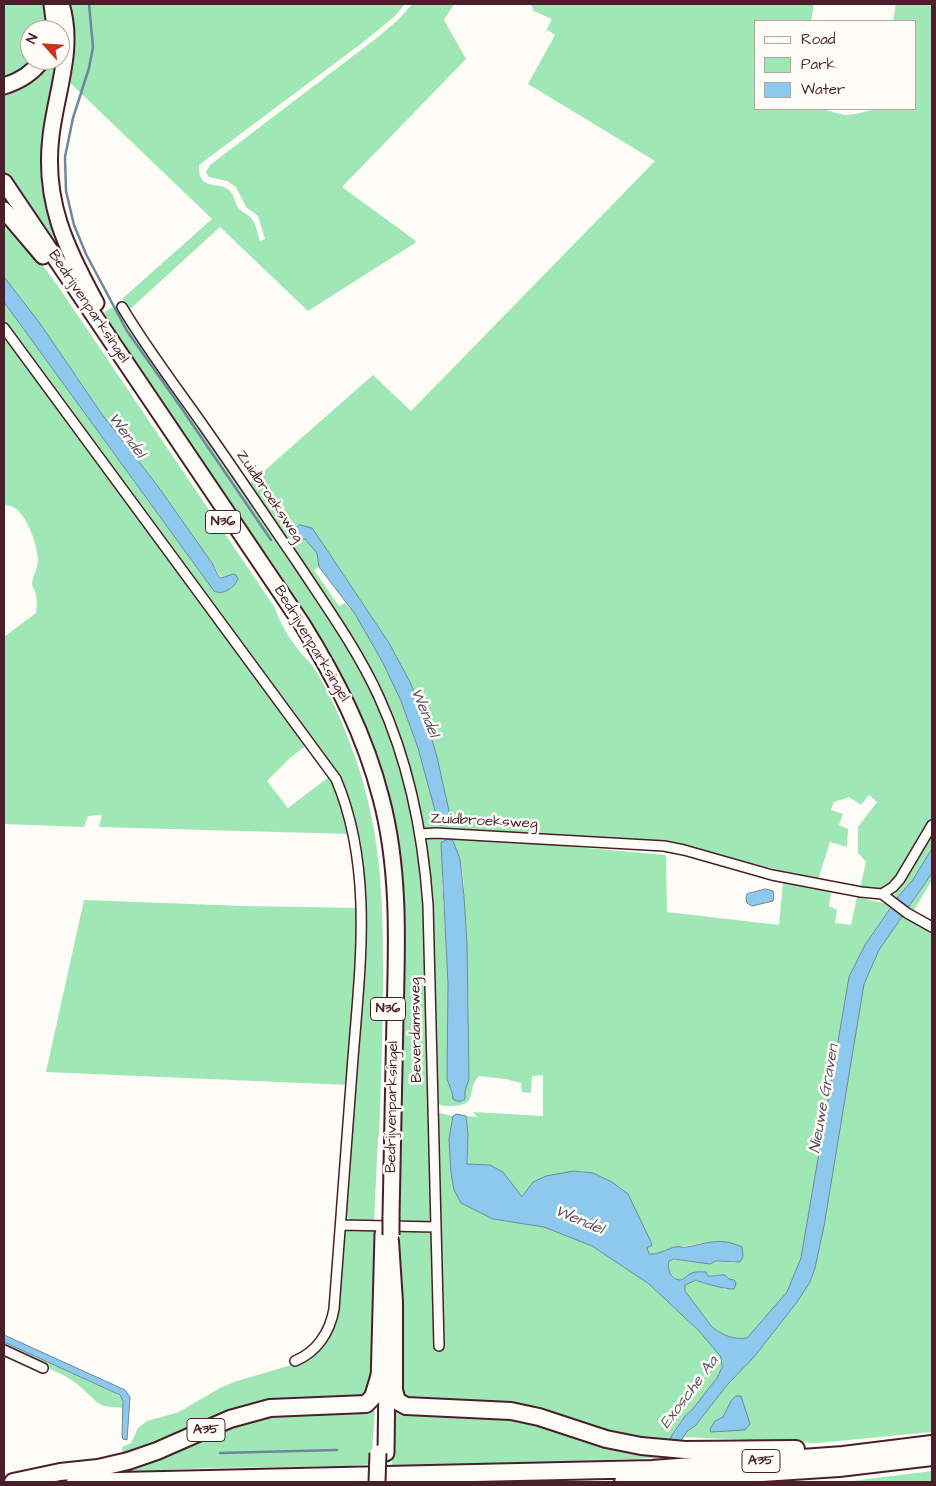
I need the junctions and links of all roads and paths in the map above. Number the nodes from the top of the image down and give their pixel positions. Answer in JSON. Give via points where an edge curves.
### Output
{"nodes":[{"id":1,"x":52,"y":4,"type":"edge"},
{"id":2,"x":61,"y":4,"type":"edge"},
{"id":3,"x":54,"y":20,"type":"edge"},
{"id":4,"x":34,"y":70,"type":"edge"},
{"id":5,"x":4,"y":86,"type":"edge"},
{"id":6,"x":4,"y":182,"type":"edge"},
{"id":7,"x":4,"y":198,"type":"edge"},
{"id":8,"x":4,"y":210,"type":"edge"},
{"id":9,"x":43,"y":256,"type":"junction"},
{"id":10,"x":122,"y":307,"type":"dead end"},
{"id":11,"x":4,"y":328,"type":"edge"},
{"id":12,"x":117,"y":350,"type":"junction"},
{"id":13,"x":932,"y":825,"type":"edge"},
{"id":14,"x":420,"y":834,"type":"junction"},
{"id":15,"x":882,"y":894,"type":"junction"},
{"id":16,"x":932,"y":927,"type":"edge"},
{"id":17,"x":387,"y":1217,"type":"junction"},
{"id":18,"x":340,"y":1225,"type":"junction"},
{"id":19,"x":436,"y":1226,"type":"junction"},
{"id":20,"x":388,"y":1237,"type":"junction"},
{"id":21,"x":440,"y":1346,"type":"dead end"},
{"id":22,"x":4,"y":1350,"type":"edge"},
{"id":23,"x":295,"y":1361,"type":"dead end"},
{"id":24,"x":43,"y":1368,"type":"dead end"},
{"id":25,"x":380,"y":1374,"type":"junction"},
{"id":26,"x":932,"y":1444,"type":"edge"},
{"id":27,"x":382,"y":1453,"type":"junction"},
{"id":28,"x":932,"y":1457,"type":"edge"},
{"id":29,"x":841,"y":1461,"type":"junction"},
{"id":30,"x":650,"y":1475,"type":"edge"},
{"id":31,"x":13,"y":1482,"type":"edge"},
{"id":32,"x":75,"y":1482,"type":"edge"},
{"id":33,"x":377,"y":1482,"type":"edge"},
{"id":34,"x":385,"y":1482,"type":"edge"},
{"id":35,"x":622,"y":1482,"type":"edge"},
{"id":36,"x":771,"y":1482,"type":"edge"}],
"edges":[{"from":1,"to":3,"type":"highway"},
{"from":2,"to":12,"type":"highway","number":"N36","via":[[66,46],[50,148],[51,192],[64,239]]},
{"from":4,"to":5,"type":"highway"},
{"from":6,"to":12,"type":"highway","name":"Bedrijvenparksingel","number":"N36"},
{"from":7,"to":9,"type":"highway","name":"Bedrijvenparksingel","number":"N36"},
{"from":8,"to":9,"type":"highway","number":"N36"},
{"from":9,"to":17,"type":"highway","name":"Bedrijvenparksingel","number":"N36","via":[[302,639],[330,685],[357,746],[378,819],[389,910]]},
{"from":10,"to":14,"type":"street","name":"Zuidbroeksweg","via":[[337,620],[362,663],[397,742]]},
{"from":11,"to":18,"type":"street","via":[[336,779],[344,798],[360,873],[361,926]]},
{"from":12,"to":17,"type":"highway","name":"Bedrijvenparksingel","number":"N36","via":[[321,655],[351,711],[374,772],[389,835],[396,895],[396,990]]},
{"from":13,"to":15,"type":"street","via":[[900,880]]},
{"from":14,"to":15,"type":"street","name":"Zuidbroeksweg","via":[[664,846],[772,875]]},
{"from":14,"to":19,"type":"street","name":"Beverdamsweg","via":[[428,905]]},
{"from":15,"to":16,"type":"street"},
{"from":17,"to":20,"type":"highway","name":"Bedrijvenparksingel","number":"N36","bridge":true},
{"from":18,"to":19,"type":"street"},
{"from":18,"to":23,"type":"street","via":[[330,1327],[314,1348]]},
{"from":19,"to":21,"type":"street","name":"Beverdamsweg"},
{"from":20,"to":25,"type":"highway","name":"Bedrijvenparksingel","number":"N36"},
{"from":20,"to":27,"type":"highway","name":"Bedrijvenparksingel","number":"N36"},
{"from":20,"to":29,"type":"highway","number":"A35","via":[[394,1302],[394,1390],[399,1403],[410,1407],[520,1413],[606,1439],[658,1448],[794,1449]]},
{"from":22,"to":24,"type":"street"},
{"from":25,"to":27,"type":"highway","name":"Bedrijvenparksingel","number":"N36"},
{"from":25,"to":31,"type":"highway","number":"A35","via":[[373,1397],[366,1404],[270,1408],[230,1419],[128,1461]]},
{"from":26,"to":29,"type":"highway","number":"A35"},
{"from":27,"to":33,"type":"highway","name":"Bedrijvenparksingel","number":"N36","bridge":true},
{"from":27,"to":34,"type":"highway","name":"Bedrijvenparksingel","number":"N36"},
{"from":28,"to":29,"type":"highway","number":"A35"},
{"from":29,"to":30,"type":"highway","number":"A35"},
{"from":29,"to":36,"type":"highway","number":"A35"},
{"from":30,"to":32,"type":"highway","number":"A35"},
{"from":30,"to":35,"type":"highway","number":"A35"}]}
